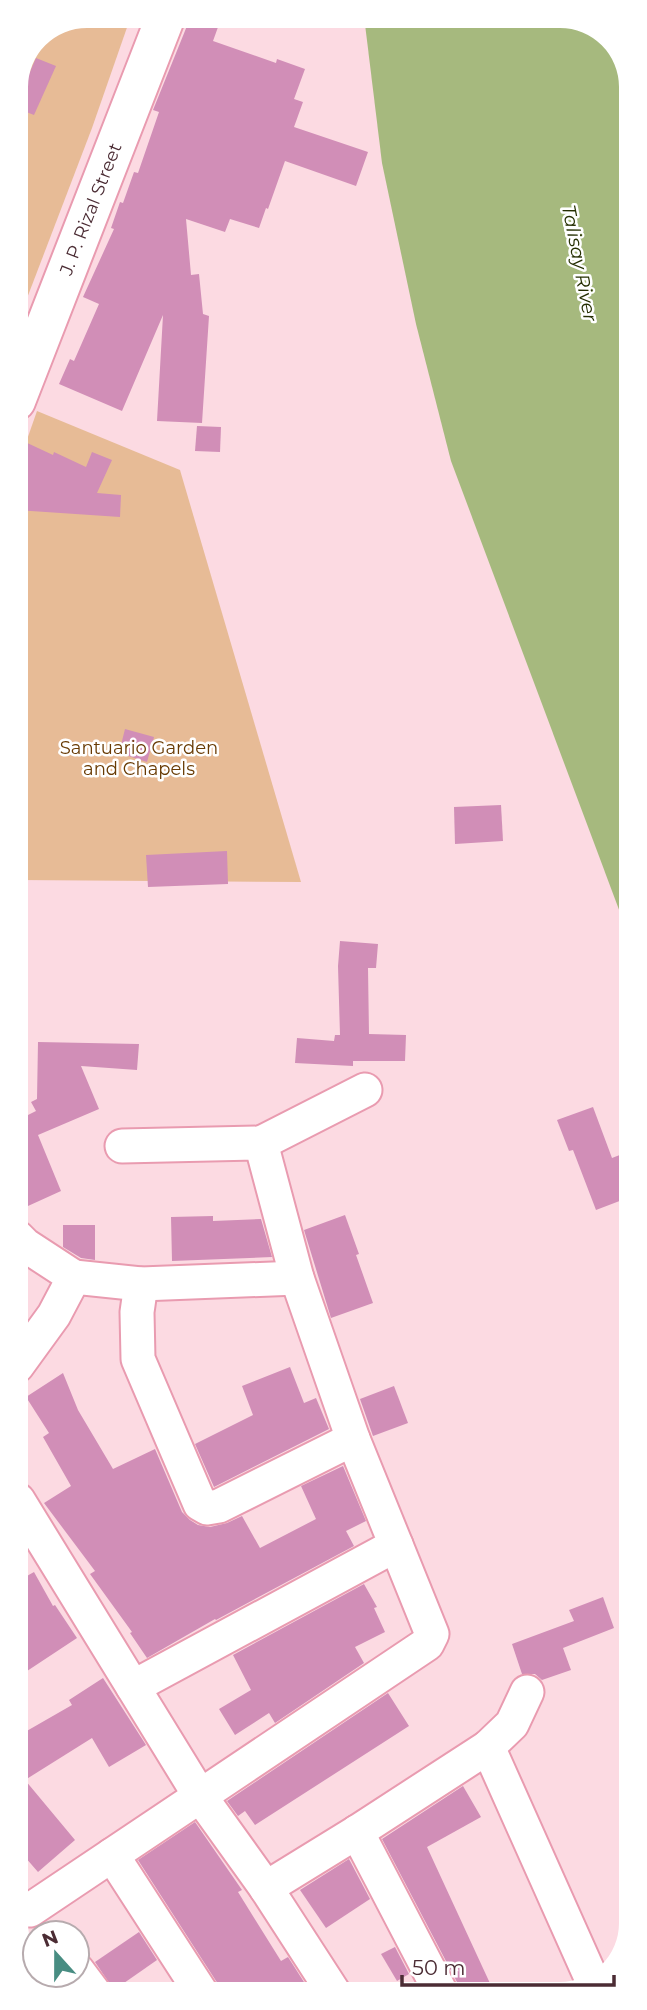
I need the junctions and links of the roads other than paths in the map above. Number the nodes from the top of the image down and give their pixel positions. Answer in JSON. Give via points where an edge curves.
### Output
{"nodes":[{"id":1,"x":161,"y":28,"type":"edge"},
{"id":2,"x":28,"y":370,"type":"edge"},
{"id":3,"x":365,"y":1090,"type":"dead end"},
{"id":4,"x":261,"y":1143,"type":"junction"},
{"id":5,"x":122,"y":1146,"type":"dead end"},
{"id":6,"x":28,"y":1251,"type":"edge"},
{"id":7,"x":74,"y":1277,"type":"junction"},
{"id":8,"x":297,"y":1278,"type":"junction"},
{"id":9,"x":141,"y":1284,"type":"junction"},
{"id":10,"x":28,"y":1351,"type":"edge"},
{"id":11,"x":353,"y":1439,"type":"junction"},
{"id":12,"x":28,"y":1516,"type":"edge"},
{"id":13,"x":396,"y":1545,"type":"junction"},
{"id":14,"x":133,"y":1687,"type":"junction"},
{"id":15,"x":527,"y":1692,"type":"dead end"},
{"id":16,"x":488,"y":1747,"type":"junction"},
{"id":17,"x":200,"y":1796,"type":"junction"},
{"id":18,"x":358,"y":1832,"type":"junction"},
{"id":19,"x":112,"y":1854,"type":"junction"},
{"id":20,"x":266,"y":1888,"type":"junction"},
{"id":21,"x":32,"y":1913,"type":"edge"},
{"id":22,"x":589,"y":1974,"type":"edge"},
{"id":23,"x":194,"y":1982,"type":"edge"},
{"id":24,"x":327,"y":1982,"type":"edge"},
{"id":25,"x":434,"y":1982,"type":"edge"}],
"edges":[{"from":1,"to":2,"type":"street","name":"J. P. Rizal Street"},
{"from":3,"to":4,"type":"street"},
{"from":4,"to":5,"type":"street"},
{"from":4,"to":8,"type":"street"},
{"from":6,"to":7,"type":"street"},
{"from":7,"to":9,"type":"street"},
{"from":7,"to":10,"type":"street"},
{"from":8,"to":9,"type":"street"},
{"from":8,"to":11,"type":"street"},
{"from":9,"to":11,"type":"street","via":[[138,1359],[200,1504],[219,1506]]},
{"from":11,"to":13,"type":"street"},
{"from":12,"to":14,"type":"street"},
{"from":13,"to":14,"type":"street"},
{"from":13,"to":17,"type":"street","via":[[432,1634],[427,1644]]},
{"from":14,"to":17,"type":"street"},
{"from":15,"to":16,"type":"street","via":[[512,1724]]},
{"from":16,"to":18,"type":"street"},
{"from":16,"to":22,"type":"street"},
{"from":17,"to":19,"type":"street"},
{"from":17,"to":20,"type":"street"},
{"from":18,"to":20,"type":"street"},
{"from":18,"to":25,"type":"street"},
{"from":19,"to":21,"type":"street"},
{"from":19,"to":23,"type":"street"},
{"from":20,"to":24,"type":"street"}]}
